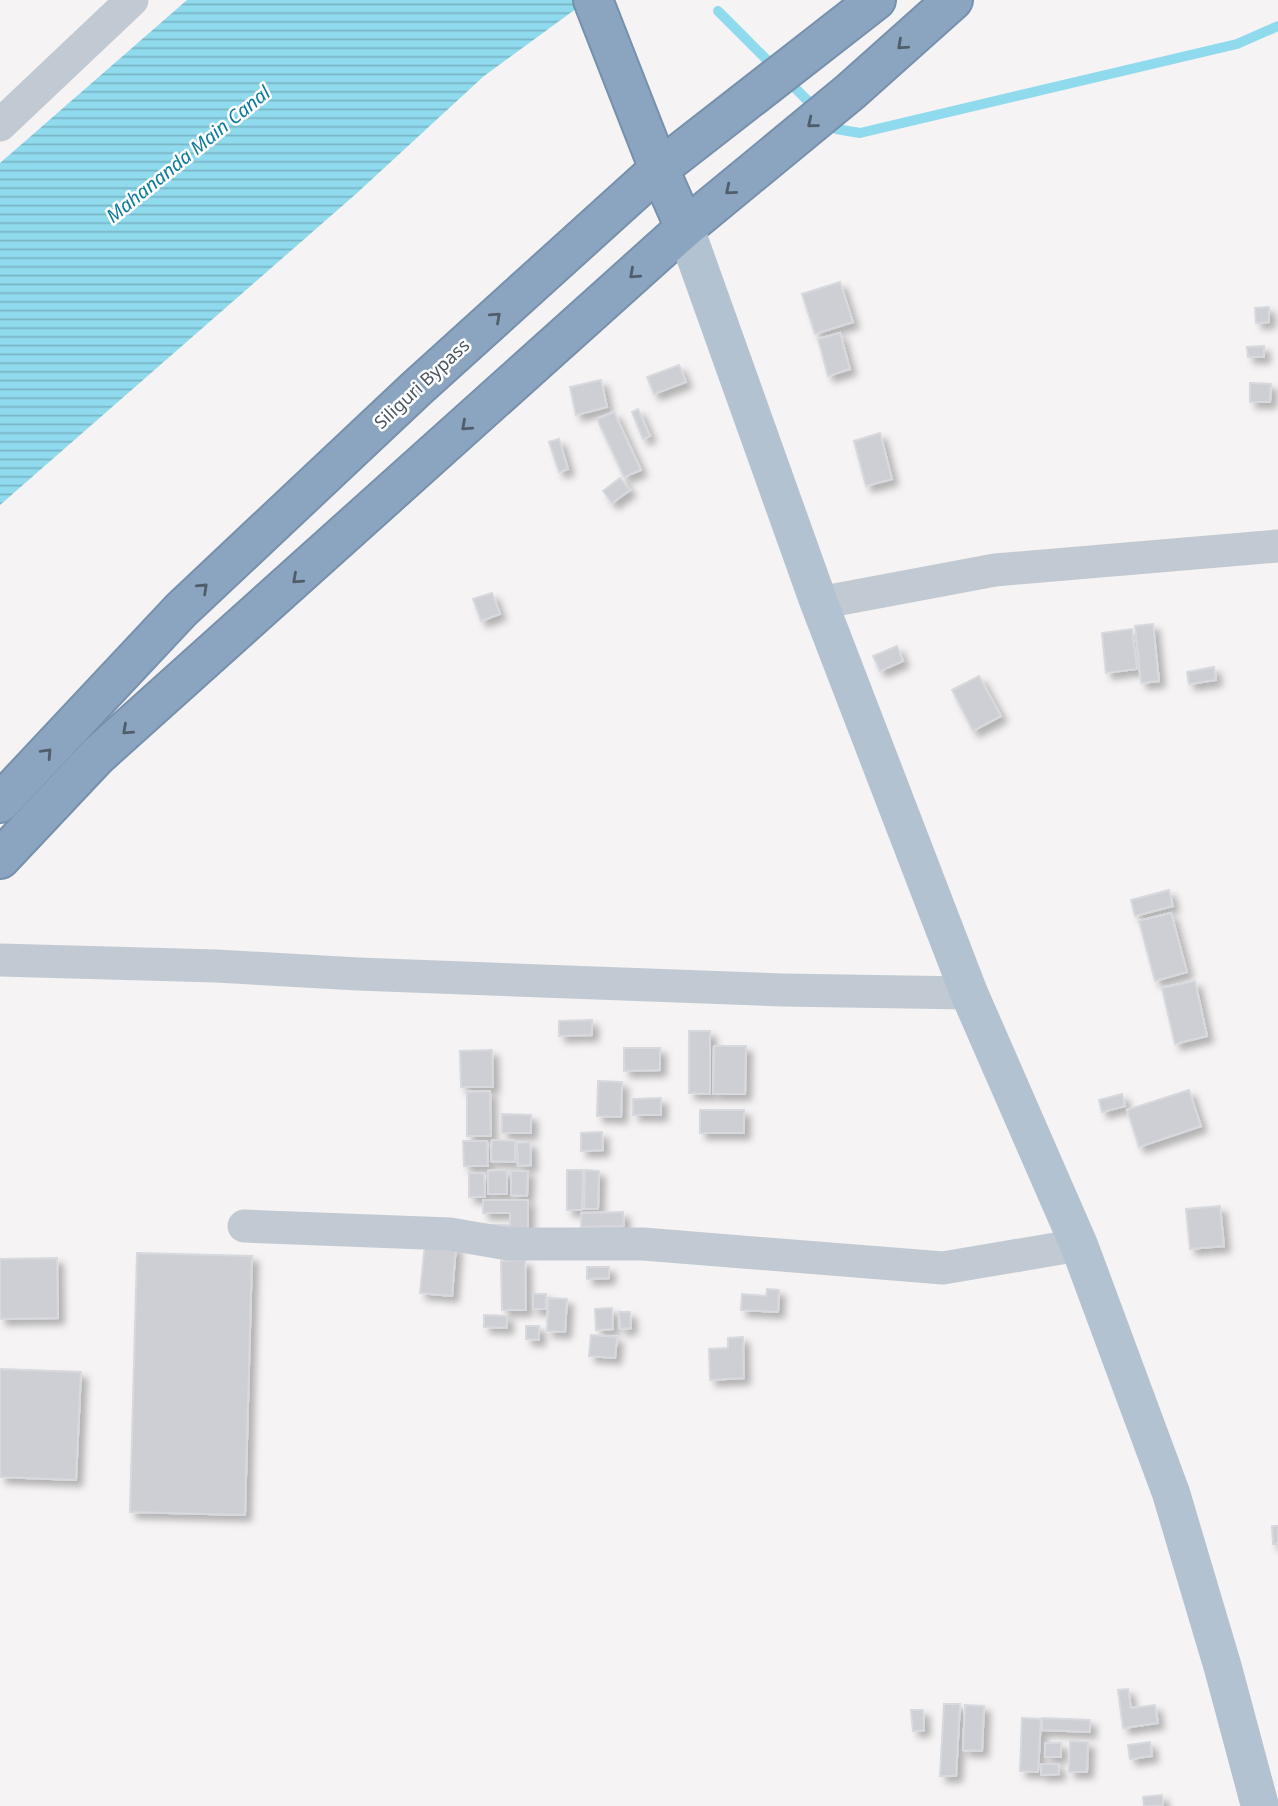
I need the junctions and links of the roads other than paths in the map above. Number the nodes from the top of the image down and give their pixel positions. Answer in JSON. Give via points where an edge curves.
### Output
{"nodes":[{"id":1,"x":132,"y":0,"type":"edge"},
{"id":2,"x":593,"y":0,"type":"edge"},
{"id":3,"x":876,"y":0,"type":"edge"},
{"id":4,"x":953,"y":0,"type":"edge"},
{"id":5,"x":0,"y":125,"type":"edge"},
{"id":6,"x":659,"y":169,"type":"junction"},
{"id":7,"x":685,"y":228,"type":"junction"},
{"id":8,"x":1278,"y":546,"type":"edge"},
{"id":9,"x":819,"y":603,"type":"junction"},
{"id":10,"x":0,"y":803,"type":"edge"},
{"id":11,"x":0,"y":859,"type":"edge"},
{"id":12,"x":0,"y":960,"type":"edge"},
{"id":13,"x":970,"y":993,"type":"junction"},
{"id":14,"x":244,"y":1226,"type":"dead end"},
{"id":15,"x":1079,"y":1245,"type":"junction"},
{"id":16,"x":1260,"y":1806,"type":"edge"}],
"edges":[{"from":1,"to":5,"type":"street"},
{"from":2,"to":6,"type":"highway"},
{"from":3,"to":6,"type":"highway","name":"Siliguri Bypass"},
{"from":4,"to":7,"type":"highway","one_way":true},
{"from":6,"to":7,"type":"highway"},
{"from":10,"to":6,"type":"highway","name":"Siliguri Bypass","one_way":true,"via":[[180,610]]},
{"from":7,"to":9,"type":"main road"},
{"from":7,"to":11,"type":"highway","one_way":true,"via":[[97,756]]},
{"from":8,"to":9,"type":"street","via":[[995,570]]},
{"from":9,"to":13,"type":"main road"},
{"from":12,"to":13,"type":"street"},
{"from":13,"to":15,"type":"main road"},
{"from":14,"to":15,"type":"street","via":[[450,1234],[508,1244],[643,1244],[943,1268]]},
{"from":15,"to":16,"type":"main road","via":[[1171,1493]]}]}
